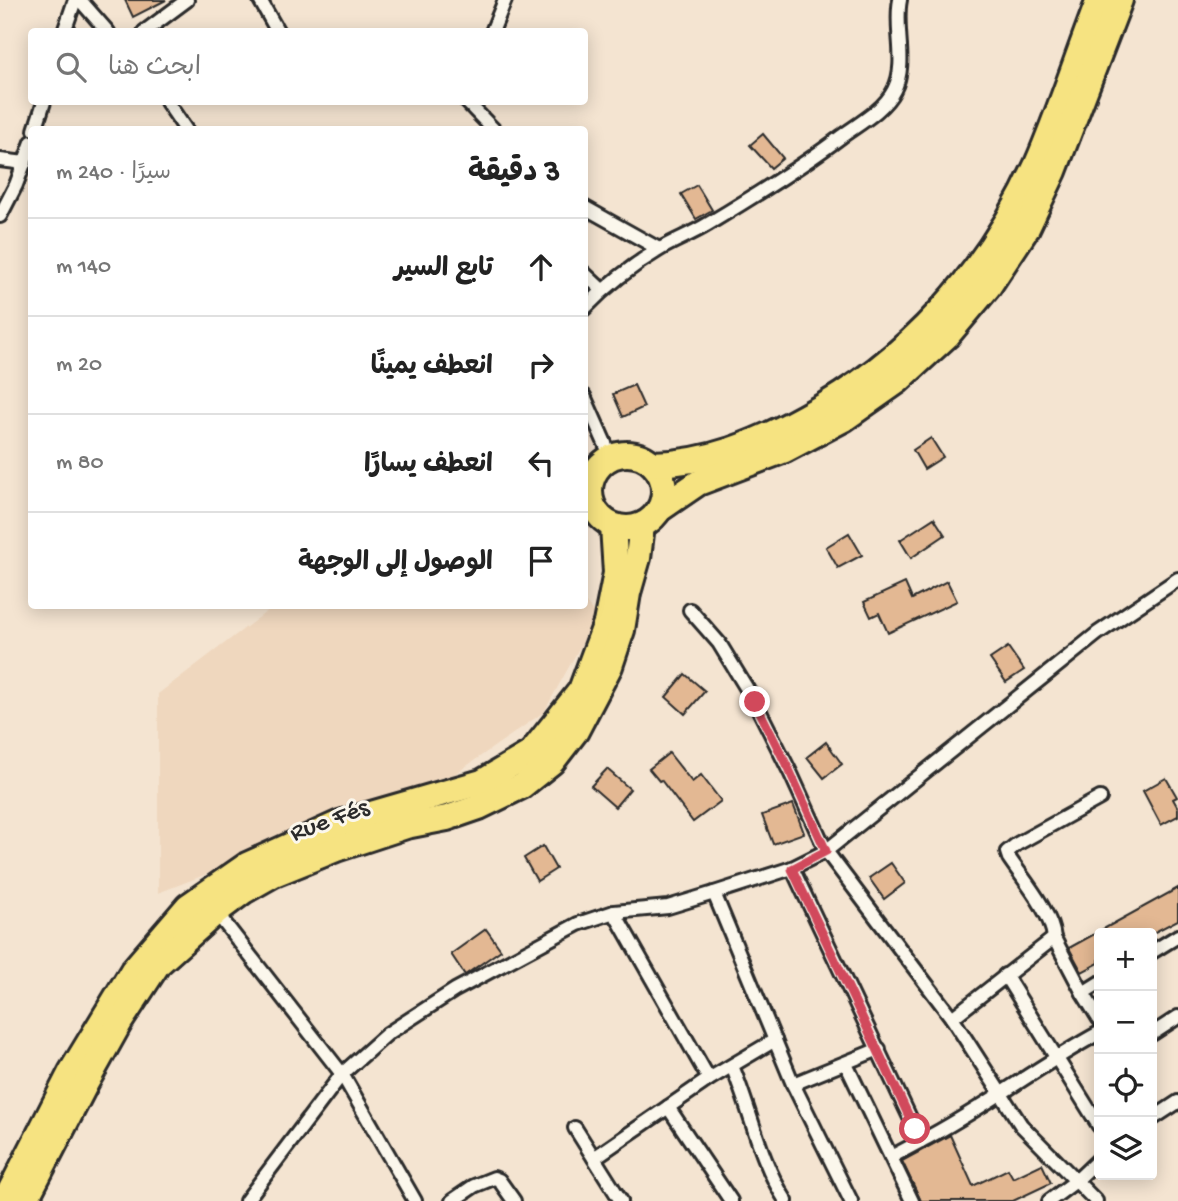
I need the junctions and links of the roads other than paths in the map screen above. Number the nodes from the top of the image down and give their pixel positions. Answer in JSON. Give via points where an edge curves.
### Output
{"nodes":[{"id":1,"x":77,"y":0,"type":"edge"},
{"id":2,"x":187,"y":0,"type":"edge"},
{"id":3,"x":260,"y":0,"type":"edge"},
{"id":4,"x":505,"y":0,"type":"edge"},
{"id":5,"x":900,"y":0,"type":"edge"},
{"id":6,"x":1099,"y":0,"type":"edge"},
{"id":7,"x":1120,"y":0,"type":"edge"},
{"id":8,"x":66,"y":28,"type":"edge"},
{"id":9,"x":104,"y":28,"type":"edge"},
{"id":10,"x":149,"y":28,"type":"edge"},
{"id":11,"x":276,"y":28,"type":"edge"},
{"id":12,"x":494,"y":28,"type":"edge"},
{"id":13,"x":43,"y":105,"type":"edge"},
{"id":14,"x":169,"y":105,"type":"edge"},
{"id":15,"x":470,"y":105,"type":"edge"},
{"id":16,"x":36,"y":126,"type":"edge"},
{"id":17,"x":183,"y":126,"type":"edge"},
{"id":18,"x":490,"y":126,"type":"edge"},
{"id":19,"x":28,"y":154,"type":"edge"},
{"id":20,"x":0,"y":160,"type":"edge"},
{"id":21,"x":25,"y":163,"type":"junction"},
{"id":22,"x":588,"y":209,"type":"edge"},
{"id":23,"x":0,"y":216,"type":"edge"},
{"id":24,"x":659,"y":249,"type":"junction"},
{"id":25,"x":588,"y":276,"type":"edge"},
{"id":26,"x":602,"y":290,"type":"junction"},
{"id":27,"x":588,"y":305,"type":"edge"},
{"id":28,"x":588,"y":405,"type":"edge"},
{"id":29,"x":611,"y":457,"type":"junction"},
{"id":30,"x":653,"y":464,"type":"junction"},
{"id":31,"x":651,"y":517,"type":"junction"},
{"id":32,"x":613,"y":526,"type":"junction"},
{"id":33,"x":1178,"y":579,"type":"edge"},
{"id":34,"x":690,"y":610,"type":"dead end"},
{"id":35,"x":1100,"y":798,"type":"dead end"},
{"id":36,"x":826,"y":851,"type":"junction"},
{"id":37,"x":792,"y":869,"type":"junction"},
{"id":38,"x":714,"y":893,"type":"junction"},
{"id":39,"x":216,"y":912,"type":"junction"},
{"id":40,"x":614,"y":912,"type":"junction"},
{"id":41,"x":1178,"y":936,"type":"edge"},
{"id":42,"x":1054,"y":938,"type":"junction"},
{"id":43,"x":1157,"y":949,"type":"edge"},
{"id":44,"x":1005,"y":975,"type":"junction"},
{"id":45,"x":1094,"y":986,"type":"edge"},
{"id":46,"x":1083,"y":993,"type":"junction"},
{"id":47,"x":1094,"y":1010,"type":"edge"},
{"id":48,"x":1178,"y":1017,"type":"edge"},
{"id":49,"x":952,"y":1018,"type":"junction"},
{"id":50,"x":1157,"y":1031,"type":"edge"},
{"id":51,"x":1094,"y":1036,"type":"edge"},
{"id":52,"x":775,"y":1040,"type":"junction"},
{"id":53,"x":879,"y":1049,"type":"junction"},
{"id":54,"x":1057,"y":1056,"type":"junction"},
{"id":55,"x":846,"y":1065,"type":"junction"},
{"id":56,"x":732,"y":1066,"type":"junction"},
{"id":57,"x":342,"y":1074,"type":"junction"},
{"id":58,"x":709,"y":1079,"type":"junction"},
{"id":59,"x":793,"y":1084,"type":"junction"},
{"id":60,"x":1000,"y":1096,"type":"junction"},
{"id":61,"x":1178,"y":1102,"type":"edge"},
{"id":62,"x":668,"y":1107,"type":"junction"},
{"id":63,"x":1157,"y":1111,"type":"edge"},
{"id":64,"x":1094,"y":1118,"type":"edge"},
{"id":65,"x":575,"y":1128,"type":"dead end"},
{"id":66,"x":921,"y":1141,"type":"junction"},
{"id":67,"x":891,"y":1157,"type":"junction"},
{"id":68,"x":594,"y":1158,"type":"junction"},
{"id":69,"x":1094,"y":1164,"type":"edge"},
{"id":70,"x":1076,"y":1181,"type":"junction"},
{"id":71,"x":5,"y":1201,"type":"edge"},
{"id":72,"x":25,"y":1201,"type":"edge"},
{"id":73,"x":246,"y":1201,"type":"edge"},
{"id":74,"x":415,"y":1201,"type":"edge"},
{"id":75,"x":452,"y":1201,"type":"edge"},
{"id":76,"x":514,"y":1201,"type":"edge"},
{"id":77,"x":621,"y":1201,"type":"edge"},
{"id":78,"x":731,"y":1201,"type":"edge"},
{"id":79,"x":786,"y":1201,"type":"edge"},
{"id":80,"x":852,"y":1201,"type":"edge"},
{"id":81,"x":912,"y":1201,"type":"edge"},
{"id":82,"x":1049,"y":1201,"type":"edge"},
{"id":83,"x":1096,"y":1201,"type":"edge"}],
"edges":[{"from":1,"to":8,"type":"street"},
{"from":1,"to":9,"type":"street"},
{"from":2,"to":10,"type":"street"},
{"from":3,"to":11,"type":"street"},
{"from":4,"to":12,"type":"street"},
{"from":5,"to":24,"type":"street","via":[[898,75],[894,90],[881,107],[824,150],[706,226]]},
{"from":6,"to":30,"type":"highway","via":[[1037,163],[1009,220],[973,273],[932,321],[885,365],[777,432],[697,461]]},
{"from":7,"to":31,"type":"highway","via":[[1054,171],[1026,230],[996,277],[954,328],[898,381],[844,419],[785,450],[698,483]]},
{"from":13,"to":16,"type":"street"},
{"from":14,"to":17,"type":"street"},
{"from":15,"to":18,"type":"street"},
{"from":19,"to":21,"type":"street"},
{"from":20,"to":21,"type":"street"},
{"from":21,"to":23,"type":"street"},
{"from":22,"to":24,"type":"street"},
{"from":24,"to":26,"type":"street"},
{"from":25,"to":26,"type":"street"},
{"from":26,"to":27,"type":"street"},
{"from":28,"to":29,"type":"street"},
{"from":29,"to":30,"type":"highway","via":[[625,453]]},
{"from":29,"to":32,"type":"highway","via":[[597,468],[590,483],[591,501],[599,516]]},
{"from":30,"to":31,"type":"highway","via":[[664,493]]},
{"from":31,"to":32,"type":"highway","via":[[627,528]]},
{"from":31,"to":39,"type":"highway","name":"Rue Fés","via":[[610,666],[576,731],[552,762],[522,786],[480,807],[336,849],[274,874]]},
{"from":32,"to":71,"type":"highway","name":"Rue Fés","via":[[616,573],[602,634],[581,690],[531,753],[482,782],[340,823],[247,865],[188,906],[133,970],[71,1072]]},
{"from":33,"to":36,"type":"street","via":[[1098,633]]},
{"from":34,"to":36,"type":"street","via":[[719,643],[755,702]]},
{"from":35,"to":42,"type":"street","via":[[1007,852],[1046,915]]},
{"from":36,"to":37,"type":"street"},
{"from":36,"to":49,"type":"street"},
{"from":37,"to":38,"type":"street"},
{"from":37,"to":53,"type":"street"},
{"from":38,"to":40,"type":"street","via":[[668,906]]},
{"from":38,"to":52,"type":"street"},
{"from":39,"to":57,"type":"street"},
{"from":39,"to":72,"type":"highway","name":"Rue Fés","via":[[159,964],[135,999]]},
{"from":40,"to":57,"type":"street","via":[[578,924],[455,990],[387,1034]]},
{"from":40,"to":58,"type":"street"},
{"from":41,"to":43,"type":"street"},
{"from":42,"to":44,"type":"street"},
{"from":42,"to":46,"type":"street"},
{"from":44,"to":49,"type":"street"},
{"from":44,"to":54,"type":"street"},
{"from":45,"to":46,"type":"street"},
{"from":46,"to":47,"type":"street"},
{"from":48,"to":50,"type":"street"},
{"from":49,"to":60,"type":"street"},
{"from":51,"to":54,"type":"street"},
{"from":52,"to":56,"type":"street"},
{"from":52,"to":59,"type":"street"},
{"from":53,"to":55,"type":"street"},
{"from":53,"to":66,"type":"street"},
{"from":54,"to":60,"type":"street"},
{"from":54,"to":64,"type":"street"},
{"from":55,"to":59,"type":"street"},
{"from":55,"to":67,"type":"street"},
{"from":56,"to":58,"type":"street"},
{"from":56,"to":79,"type":"street","via":[[761,1154]]},
{"from":57,"to":73,"type":"street"},
{"from":57,"to":74,"type":"street"},
{"from":58,"to":62,"type":"street"},
{"from":59,"to":80,"type":"street"},
{"from":60,"to":66,"type":"street"},
{"from":60,"to":70,"type":"street","via":[[1021,1125]]},
{"from":61,"to":63,"type":"street"},
{"from":62,"to":68,"type":"street"},
{"from":62,"to":78,"type":"street"},
{"from":65,"to":68,"type":"street"},
{"from":66,"to":67,"type":"street"},
{"from":67,"to":81,"type":"street"},
{"from":68,"to":77,"type":"street"},
{"from":69,"to":70,"type":"street"},
{"from":70,"to":82,"type":"street"},
{"from":70,"to":83,"type":"street"},
{"from":75,"to":76,"type":"street","via":[[494,1178]]}]}
